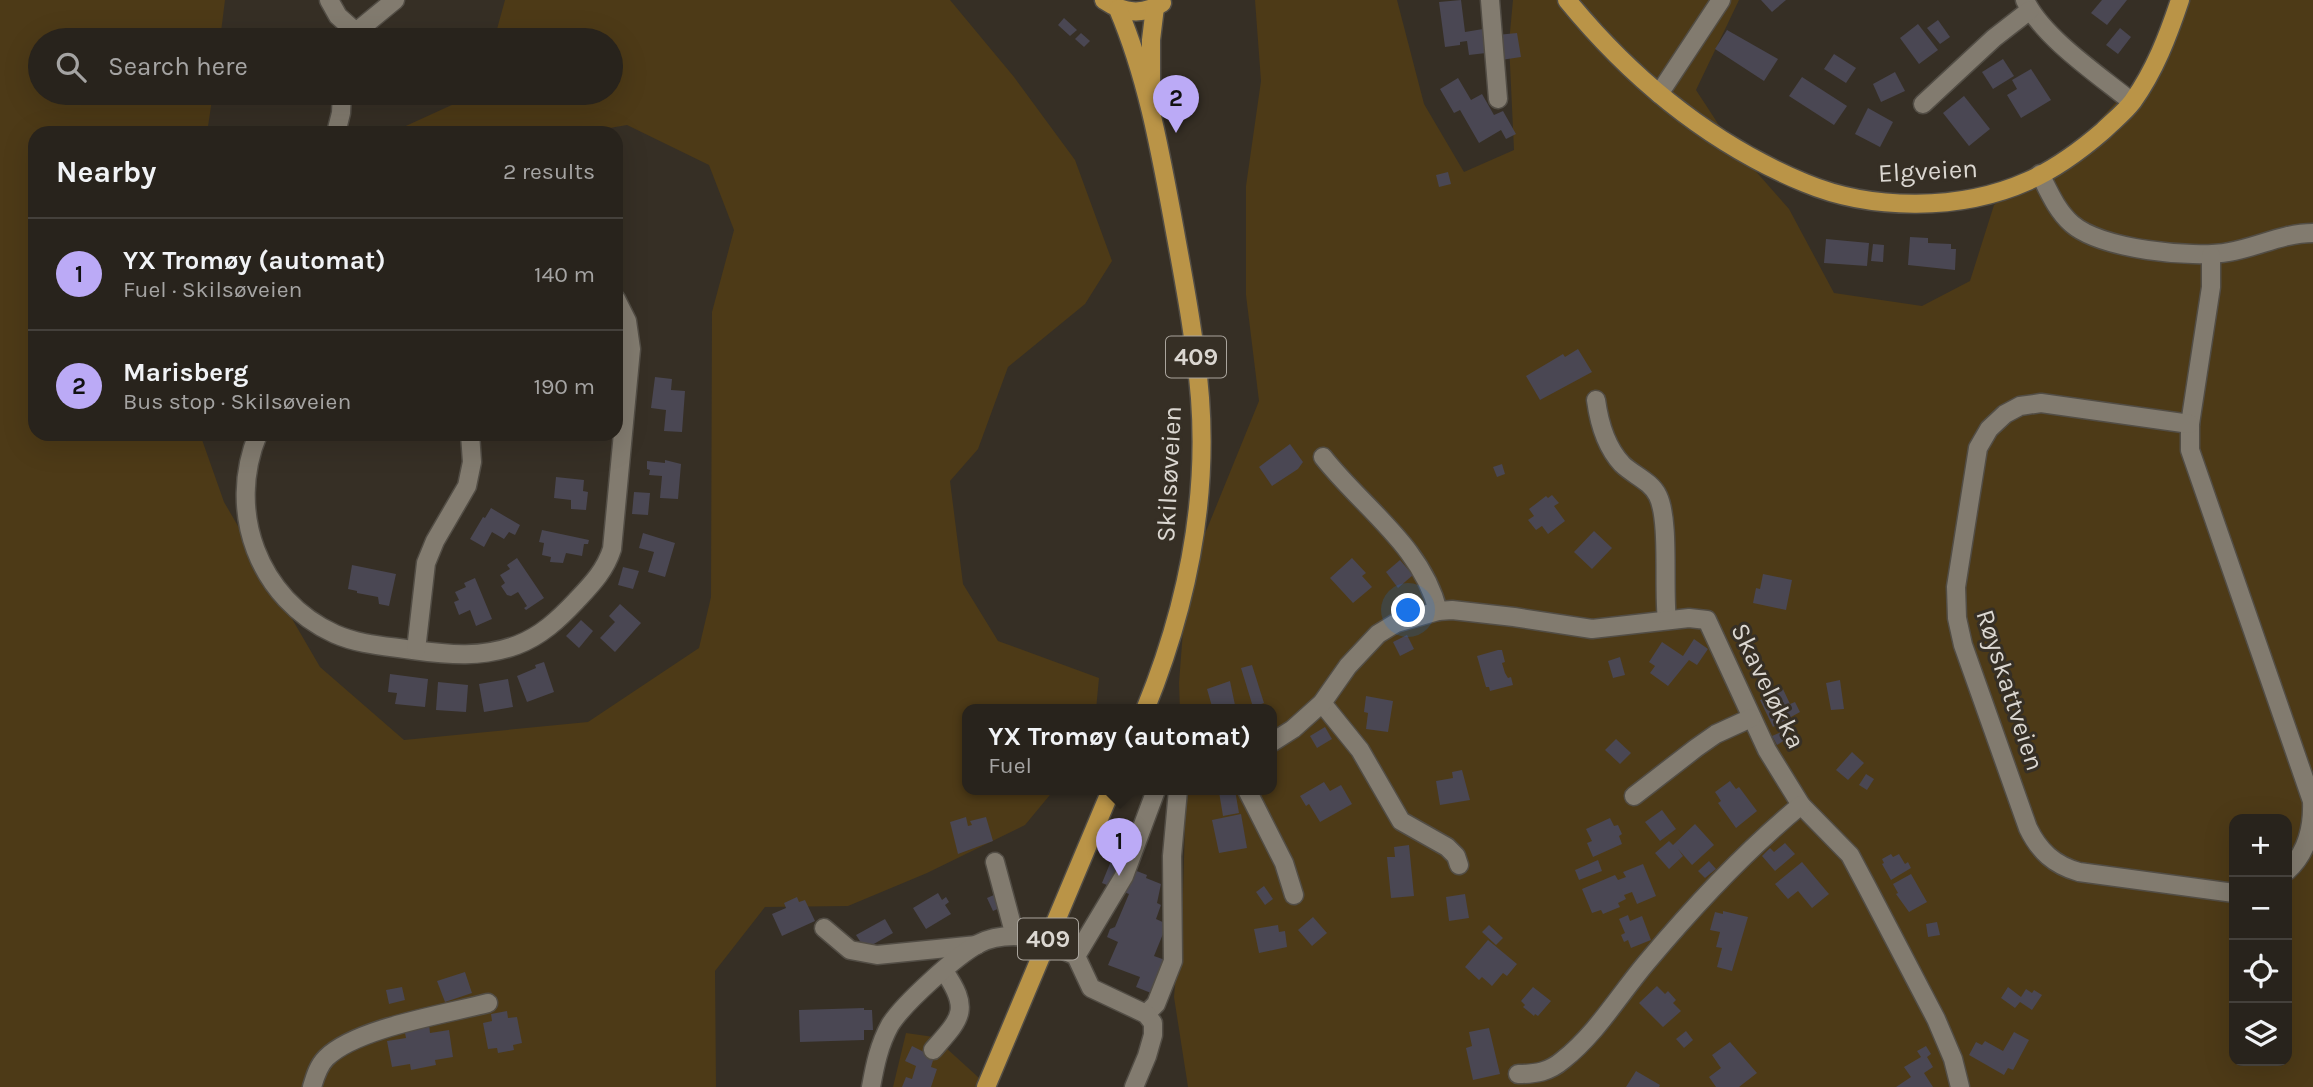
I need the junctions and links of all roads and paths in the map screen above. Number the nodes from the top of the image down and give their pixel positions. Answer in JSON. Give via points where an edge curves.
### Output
{"nodes":[{"id":1,"x":328,"y":0,"type":"edge"},
{"id":2,"x":395,"y":0,"type":"edge"},
{"id":3,"x":1490,"y":0,"type":"edge"},
{"id":4,"x":1567,"y":0,"type":"edge"},
{"id":5,"x":1721,"y":0,"type":"edge"},
{"id":6,"x":2180,"y":0,"type":"edge"},
{"id":7,"x":1160,"y":4,"type":"edge"},
{"id":8,"x":1111,"y":5,"type":"edge"},
{"id":9,"x":2027,"y":5,"type":"edge"},
{"id":10,"x":348,"y":28,"type":"edge"},
{"id":11,"x":363,"y":28,"type":"edge"},
{"id":12,"x":1660,"y":94,"type":"junction"},
{"id":13,"x":1498,"y":99,"type":"dead end"},
{"id":14,"x":2132,"y":102,"type":"junction"},
{"id":15,"x":1923,"y":104,"type":"dead end"},
{"id":16,"x":341,"y":105,"type":"edge"},
{"id":17,"x":1152,"y":112,"type":"junction"},
{"id":18,"x":338,"y":126,"type":"edge"},
{"id":19,"x":2040,"y":174,"type":"junction"},
{"id":20,"x":2313,"y":233,"type":"edge"},
{"id":21,"x":2211,"y":255,"type":"junction"},
{"id":22,"x":623,"y":313,"type":"edge"},
{"id":23,"x":1596,"y":400,"type":"dead end"},
{"id":24,"x":2190,"y":424,"type":"junction"},
{"id":25,"x":623,"y":433,"type":"edge"},
{"id":26,"x":256,"y":441,"type":"edge"},
{"id":27,"x":470,"y":441,"type":"edge"},
{"id":28,"x":622,"y":441,"type":"edge"},
{"id":29,"x":1323,"y":457,"type":"dead end"},
{"id":30,"x":1438,"y":611,"type":"junction"},
{"id":31,"x":1667,"y":620,"type":"junction"},
{"id":32,"x":416,"y":650,"type":"junction"},
{"id":33,"x":1322,"y":703,"type":"junction"},
{"id":34,"x":1147,"y":704,"type":"edge"},
{"id":35,"x":1751,"y":718,"type":"junction"},
{"id":36,"x":1277,"y":738,"type":"edge"},
{"id":37,"x":1109,"y":795,"type":"edge"},
{"id":38,"x":1154,"y":795,"type":"edge"},
{"id":39,"x":1178,"y":795,"type":"edge"},
{"id":40,"x":1250,"y":795,"type":"edge"},
{"id":41,"x":1634,"y":796,"type":"dead end"},
{"id":42,"x":1801,"y":805,"type":"junction"},
{"id":43,"x":995,"y":862,"type":"dead end"},
{"id":44,"x":2292,"y":864,"type":"edge"},
{"id":45,"x":1459,"y":865,"type":"dead end"},
{"id":46,"x":2229,"y":893,"type":"edge"},
{"id":47,"x":1294,"y":895,"type":"dead end"},
{"id":48,"x":824,"y":928,"type":"dead end"},
{"id":49,"x":1015,"y":936,"type":"junction"},
{"id":50,"x":1047,"y":943,"type":"junction"},
{"id":51,"x":977,"y":945,"type":"junction"},
{"id":52,"x":1076,"y":956,"type":"junction"},
{"id":53,"x":944,"y":971,"type":"junction"},
{"id":54,"x":488,"y":1003,"type":"dead end"},
{"id":55,"x":1146,"y":1014,"type":"junction"},
{"id":56,"x":933,"y":1050,"type":"dead end"},
{"id":57,"x":1518,"y":1074,"type":"dead end"},
{"id":58,"x":312,"y":1087,"type":"edge"},
{"id":59,"x":871,"y":1087,"type":"edge"},
{"id":60,"x":986,"y":1087,"type":"edge"},
{"id":61,"x":1134,"y":1087,"type":"edge"},
{"id":62,"x":1961,"y":1087,"type":"edge"}],
"edges":[{"from":1,"to":10,"type":"street"},
{"from":2,"to":11,"type":"street"},
{"from":3,"to":13,"type":"street"},
{"from":4,"to":12,"type":"main road","name":"Elgveien","via":[[1610,49]]},
{"from":5,"to":12,"type":"street"},
{"from":6,"to":14,"type":"main road","name":"Elgveien","via":[[2163,49]]},
{"from":7,"to":8,"type":"main road","name":"Skilsøveien","number":"409","via":[[1138,12]]},
{"from":7,"to":17,"type":"main road","name":"Skilsøveien","number":"409","via":[[1151,40]]},
{"from":8,"to":17,"type":"main road","name":"Skilsøveien","number":"409","via":[[1127,31]]},
{"from":9,"to":14,"type":"street","via":[[2054,37]]},
{"from":9,"to":15,"type":"street"},
{"from":12,"to":19,"type":"main road","name":"Elgveien","via":[[1714,136],[1772,167],[1807,184],[1855,198],[1889,203],[1945,201],[1992,194]]},
{"from":14,"to":19,"type":"main road","name":"Elgveien","via":[[2077,153]]},
{"from":16,"to":18,"type":"street"},
{"from":17,"to":34,"type":"main road","name":"Skilsøveien","number":"409","via":[[1194,341],[1201,451],[1193,542],[1181,604]]},
{"from":19,"to":21,"type":"street","via":[[2069,221],[2096,239]]},
{"from":20,"to":21,"type":"street"},
{"from":21,"to":24,"type":"street","via":[[2211,287]]},
{"from":22,"to":25,"type":"street","via":[[631,349]]},
{"from":23,"to":31,"type":"street","via":[[1611,447],[1622,464],[1658,496]]},
{"from":24,"to":44,"type":"street","via":[[2194,463],[2312,801],[2310,831]]},
{"from":24,"to":46,"type":"street","name":"Røyskattveien","via":[[2041,402],[2020,407],[1996,421],[1975,459],[1956,587],[1957,618],[2028,828],[2046,855],[2079,872]]},
{"from":26,"to":32,"type":"street","via":[[247,470],[247,523],[259,562],[274,585],[307,618],[338,635]]},
{"from":27,"to":32,"type":"street","via":[[467,486],[426,563]]},
{"from":28,"to":32,"type":"street","via":[[608,560],[590,587],[557,621],[519,645],[484,654]]},
{"from":29,"to":30,"type":"street","via":[[1403,544],[1432,588]]},
{"from":30,"to":31,"type":"street","name":"Skaveløkka","via":[[1592,629]]},
{"from":30,"to":33,"type":"street","name":"Skaveløkka","via":[[1396,623],[1378,634]]},
{"from":31,"to":35,"type":"street","name":"Skaveløkka","via":[[1707,620]]},
{"from":33,"to":36,"type":"street","name":"Skaveløkka"},
{"from":33,"to":45,"type":"street","via":[[1360,750],[1401,821],[1447,847]]},
{"from":35,"to":41,"type":"street","via":[[1716,734]]},
{"from":35,"to":42,"type":"street","name":"Skaveløkka"},
{"from":37,"to":50,"type":"main road","number":"409"},
{"from":38,"to":52,"type":"street","via":[[1124,876]]},
{"from":39,"to":55,"type":"street","via":[[1172,856],[1173,961],[1156,1004]]},
{"from":40,"to":47,"type":"street","via":[[1284,863]]},
{"from":42,"to":57,"type":"street","via":[[1719,880],[1580,1045],[1549,1069]]},
{"from":42,"to":62,"type":"street","name":"Skaveløkka","via":[[1850,855],[1936,1019]]},
{"from":43,"to":49,"type":"street"},
{"from":48,"to":51,"type":"street","via":[[850,950],[877,955]]},
{"from":49,"to":50,"type":"street"},
{"from":49,"to":51,"type":"street"},
{"from":50,"to":52,"type":"street"},
{"from":50,"to":60,"type":"main road","number":"409"},
{"from":51,"to":53,"type":"street"},
{"from":52,"to":55,"type":"street","via":[[1091,988]]},
{"from":53,"to":56,"type":"street","via":[[961,1014]]},
{"from":53,"to":59,"type":"street","via":[[891,1023],[877,1054]]},
{"from":54,"to":58,"type":"street","via":[[342,1045],[324,1059]]},
{"from":55,"to":61,"type":"street","via":[[1153,1023],[1153,1035]]}]}
